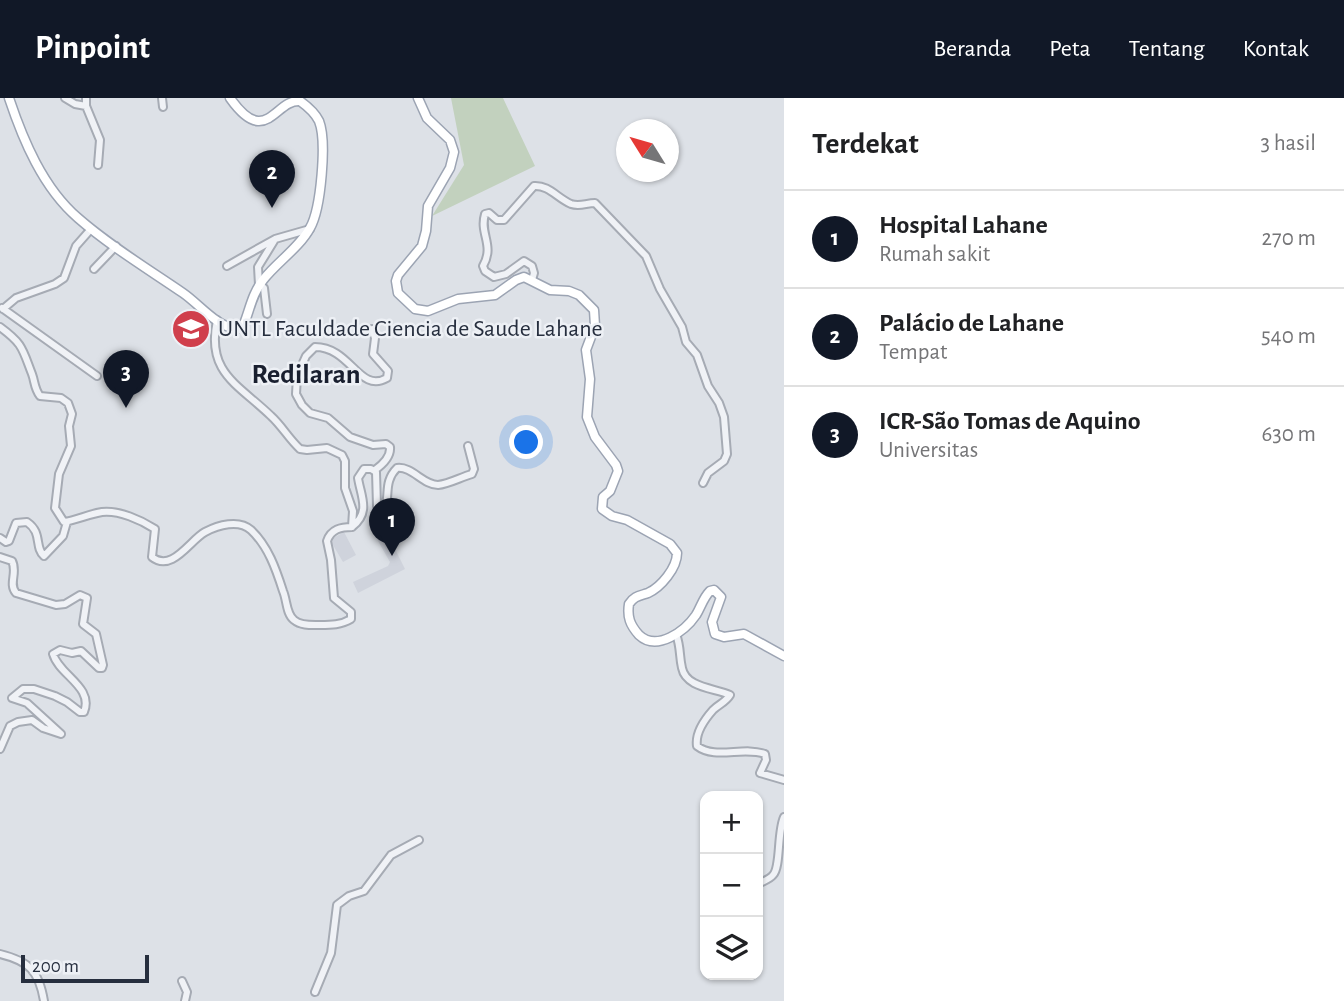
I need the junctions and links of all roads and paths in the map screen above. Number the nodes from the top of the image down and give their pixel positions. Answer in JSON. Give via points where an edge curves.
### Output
{"nodes":[{"id":1,"x":9,"y":98,"type":"edge"},
{"id":2,"x":65,"y":98,"type":"edge"},
{"id":3,"x":162,"y":98,"type":"edge"},
{"id":4,"x":230,"y":98,"type":"edge"},
{"id":5,"x":418,"y":98,"type":"edge"},
{"id":6,"x":86,"y":102,"type":"edge"},
{"id":7,"x":282,"y":102,"type":"edge"},
{"id":8,"x":163,"y":107,"type":"dead end"},
{"id":9,"x":98,"y":165,"type":"dead end"},
{"id":10,"x":91,"y":229,"type":"junction"},
{"id":11,"x":310,"y":229,"type":"junction"},
{"id":12,"x":275,"y":239,"type":"junction"},
{"id":13,"x":116,"y":246,"type":"junction"},
{"id":14,"x":227,"y":266,"type":"dead end"},
{"id":15,"x":94,"y":269,"type":"dead end"},
{"id":16,"x":532,"y":280,"type":"junction"},
{"id":17,"x":260,"y":284,"type":"junction"},
{"id":18,"x":6,"y":305,"type":"edge"},
{"id":19,"x":267,"y":314,"type":"dead end"},
{"id":20,"x":217,"y":320,"type":"junction"},
{"id":21,"x":0,"y":327,"type":"edge"},
{"id":22,"x":372,"y":329,"type":"dead end"},
{"id":23,"x":97,"y":376,"type":"dead end"},
{"id":24,"x":468,"y":446,"type":"dead end"},
{"id":25,"x":375,"y":470,"type":"junction"},
{"id":26,"x":703,"y":483,"type":"dead end"},
{"id":27,"x":66,"y":522,"type":"junction"},
{"id":28,"x":352,"y":527,"type":"junction"},
{"id":29,"x":0,"y":538,"type":"edge"},
{"id":30,"x":0,"y":557,"type":"edge"},
{"id":31,"x":676,"y":634,"type":"junction"},
{"id":32,"x":784,"y":656,"type":"edge"},
{"id":33,"x":0,"y":750,"type":"edge"},
{"id":34,"x":784,"y":780,"type":"edge"},
{"id":35,"x":784,"y":817,"type":"edge"},
{"id":36,"x":419,"y":840,"type":"dead end"},
{"id":37,"x":763,"y":882,"type":"edge"},
{"id":38,"x":0,"y":954,"type":"edge"},
{"id":39,"x":182,"y":981,"type":"dead end"},
{"id":40,"x":315,"y":992,"type":"dead end"},
{"id":41,"x":44,"y":1001,"type":"edge"},
{"id":42,"x":185,"y":1001,"type":"edge"}],
"edges":[{"from":1,"to":10,"type":"main road","via":[[30,155],[59,197]]},
{"from":2,"to":6,"type":"street","via":[[75,104]]},
{"from":3,"to":8,"type":"street"},
{"from":4,"to":7,"type":"main road","via":[[241,112],[259,120],[274,117]]},
{"from":5,"to":16,"type":"main road","via":[[426,118],[450,140],[454,152],[430,201],[422,246],[398,275],[398,293],[415,309],[428,311],[458,299],[495,295],[520,277]]},
{"from":6,"to":9,"type":"street","via":[[100,140]]},
{"from":7,"to":11,"type":"main road","via":[[300,101],[317,117],[321,133],[322,178]]},
{"from":10,"to":13,"type":"main road"},
{"from":10,"to":18,"type":"street","via":[[76,246],[64,278]]},
{"from":11,"to":12,"type":"street"},
{"from":11,"to":17,"type":"main road"},
{"from":12,"to":14,"type":"street"},
{"from":12,"to":17,"type":"street","via":[[258,267]]},
{"from":13,"to":15,"type":"street"},
{"from":13,"to":20,"type":"main road"},
{"from":16,"to":26,"type":"street","via":[[532,266],[524,261],[506,274],[494,277],[485,271],[489,245],[483,219],[489,213],[504,220],[534,186],[570,203],[595,204],[646,256],[724,417],[727,454]]},
{"from":16,"to":31,"type":"main road","via":[[550,290],[579,295],[594,310],[595,326],[586,350],[590,379],[587,417],[618,471],[602,509],[670,544],[678,557],[657,587],[633,598],[628,619],[647,640],[656,642]]},
{"from":17,"to":19,"type":"street"},
{"from":17,"to":20,"type":"main road","via":[[241,327],[231,328]]},
{"from":18,"to":23,"type":"street"},
{"from":20,"to":28,"type":"street","via":[[215,348],[225,374],[272,416],[300,449],[327,448],[342,455]]},
{"from":21,"to":27,"type":"street","via":[[24,350],[40,396],[61,398],[71,407],[71,446],[59,474],[55,508]]},
{"from":22,"to":25,"type":"street","via":[[372,352],[389,372],[386,379],[368,380],[341,355],[319,347],[304,360],[296,388],[304,408],[331,420],[347,436],[389,446],[384,464]]},
{"from":24,"to":25,"type":"street","via":[[472,474],[450,482],[430,483],[397,468],[387,480],[386,506],[381,512]]},
{"from":25,"to":28,"type":"street","via":[[366,468],[358,476],[363,514]]},
{"from":27,"to":28,"type":"street","via":[[103,512],[146,523],[155,529],[152,558],[161,561],[177,557],[205,532],[240,524],[266,548],[289,614],[295,621],[317,625],[351,620],[351,612],[334,598],[327,541],[333,531]]},
{"from":27,"to":29,"type":"street","via":[[63,536],[44,556],[36,529],[27,522],[16,523],[9,541]]},
{"from":30,"to":33,"type":"street","via":[[15,567],[12,584],[16,593],[56,605],[80,595],[87,598],[83,624],[96,634],[103,665],[99,668],[81,651],[53,654],[65,674],[77,681],[84,712],[46,692],[23,689],[12,698],[27,703],[61,734],[32,720],[18,722],[10,726]]},
{"from":31,"to":32,"type":"main road","via":[[693,618],[705,595],[714,590],[720,597],[712,622],[715,634],[744,634]]},
{"from":31,"to":34,"type":"street","via":[[687,678],[730,695],[708,716],[697,746],[715,752],[760,752],[767,757],[760,773]]},
{"from":35,"to":37,"type":"street","via":[[776,870]]},
{"from":36,"to":40,"type":"street","via":[[391,855],[364,891],[337,905],[331,953]]},
{"from":38,"to":41,"type":"street","via":[[30,967]]},
{"from":39,"to":42,"type":"street"}]}
